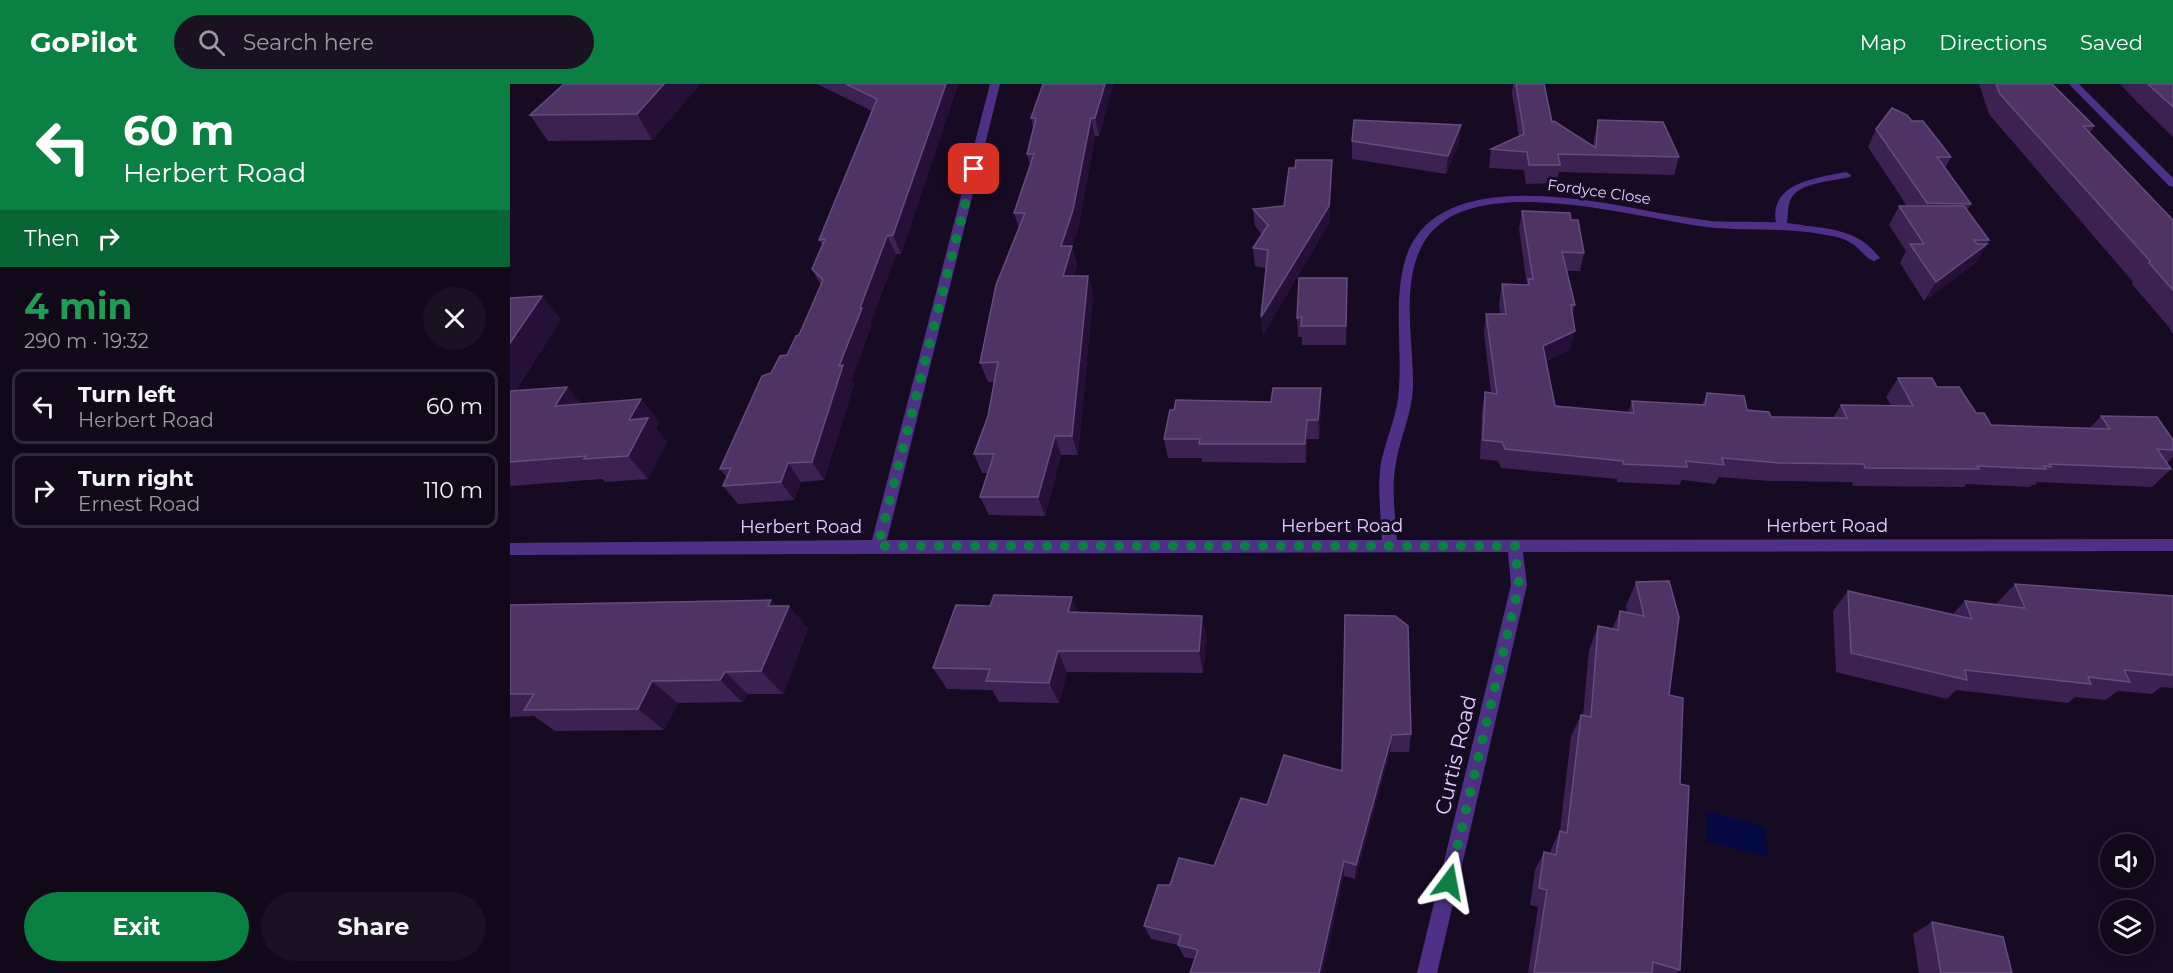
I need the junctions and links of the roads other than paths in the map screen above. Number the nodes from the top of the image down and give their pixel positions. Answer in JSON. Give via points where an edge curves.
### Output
{"nodes":[{"id":1,"x":995,"y":84,"type":"edge"},
{"id":2,"x":2074,"y":84,"type":"edge"},
{"id":3,"x":1846,"y":174,"type":"dead end"},
{"id":4,"x":2173,"y":184,"type":"edge"},
{"id":5,"x":1782,"y":225,"type":"junction"},
{"id":6,"x":1874,"y":258,"type":"dead end"},
{"id":7,"x":2173,"y":545,"type":"edge"},
{"id":8,"x":878,"y":546,"type":"junction"},
{"id":9,"x":1390,"y":546,"type":"junction"},
{"id":10,"x":1515,"y":546,"type":"junction"},
{"id":11,"x":510,"y":549,"type":"edge"},
{"id":12,"x":1427,"y":973,"type":"edge"}],
"edges":[{"from":1,"to":8,"type":"street"},
{"from":2,"to":4,"type":"street"},
{"from":3,"to":5,"type":"street","via":[[1790,191],[1785,198]]},
{"from":5,"to":6,"type":"street","name":"Fordyce Close","via":[[1850,236],[1863,243]]},
{"from":5,"to":9,"type":"street","name":"Fordyce Close","via":[[1707,224],[1548,198],[1483,203],[1453,212],[1431,225],[1418,242],[1410,264],[1403,419],[1387,473]]},
{"from":7,"to":10,"type":"street","name":"Herbert Road"},
{"from":8,"to":9,"type":"street","name":"Herbert Road"},
{"from":8,"to":11,"type":"street","name":"Herbert Road"},
{"from":9,"to":10,"type":"street","name":"Herbert Road"},
{"from":10,"to":12,"type":"street","name":"Curtis Road","via":[[1519,585]]}]}
